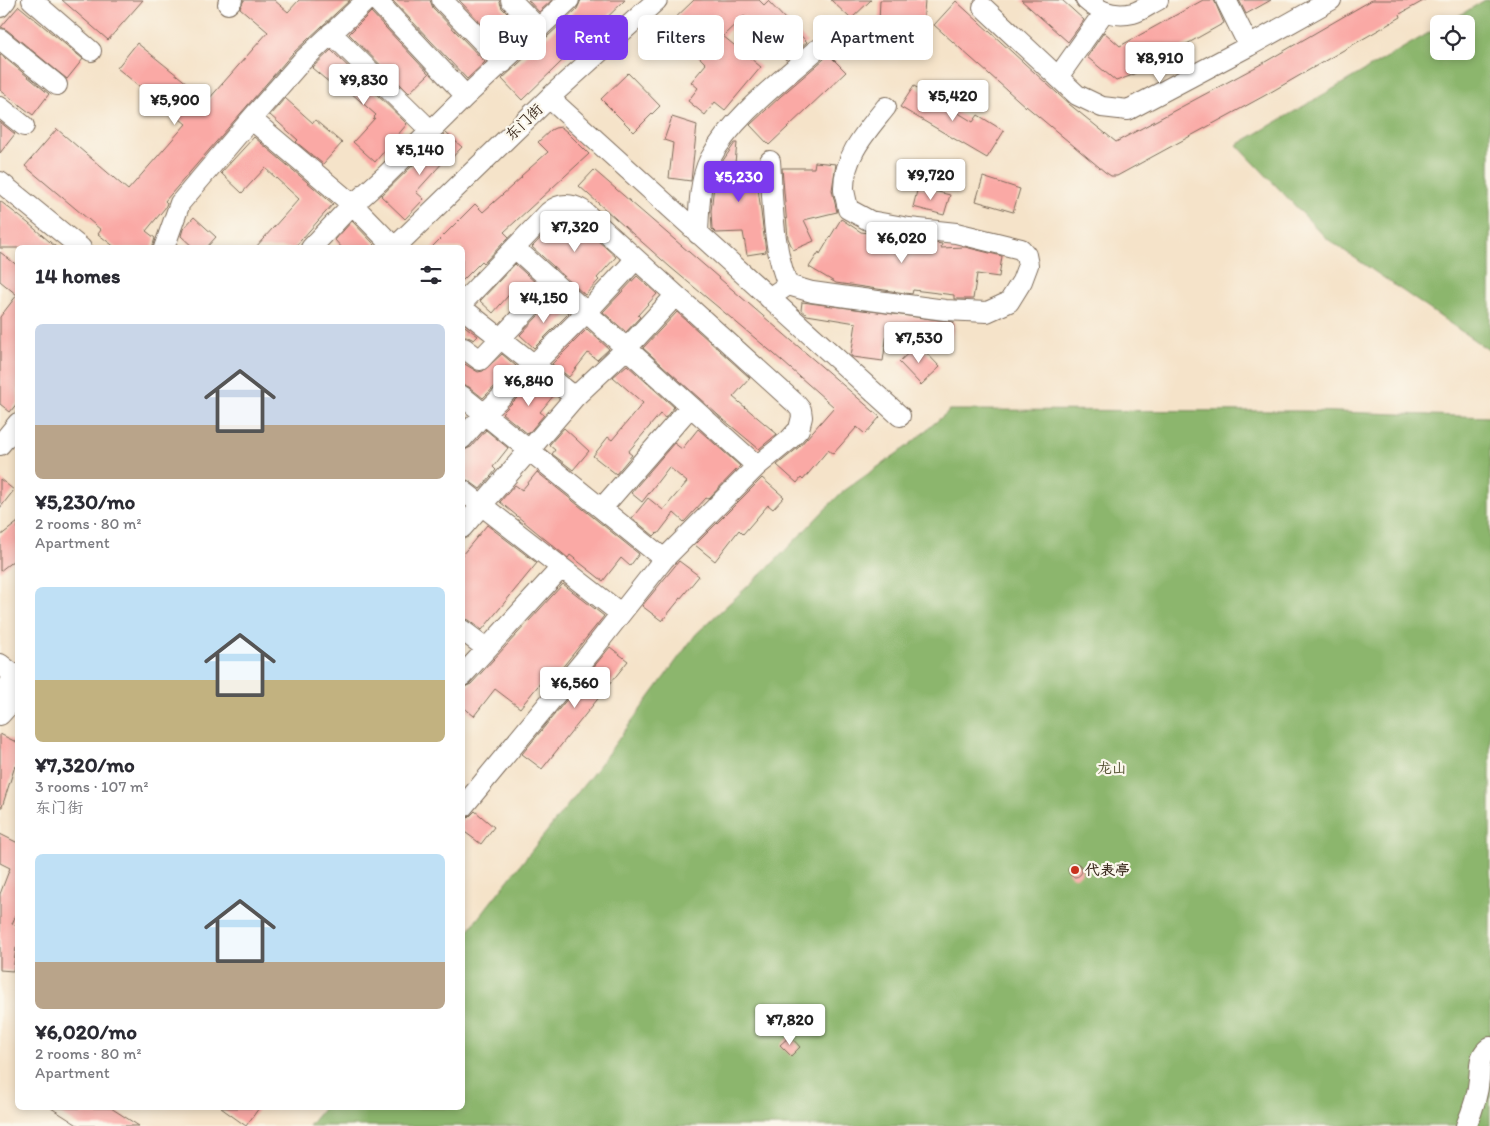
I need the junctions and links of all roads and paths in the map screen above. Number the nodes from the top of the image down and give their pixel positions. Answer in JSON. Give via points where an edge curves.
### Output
{"nodes":[{"id":1,"x":6,"y":0,"type":"edge"},
{"id":2,"x":32,"y":0,"type":"edge"},
{"id":3,"x":367,"y":0,"type":"edge"},
{"id":4,"x":376,"y":0,"type":"edge"},
{"id":5,"x":442,"y":0,"type":"edge"},
{"id":6,"x":511,"y":0,"type":"edge"},
{"id":7,"x":569,"y":0,"type":"edge"},
{"id":8,"x":657,"y":0,"type":"edge"},
{"id":9,"x":672,"y":0,"type":"edge"},
{"id":10,"x":1086,"y":0,"type":"edge"},
{"id":11,"x":1158,"y":0,"type":"edge"},
{"id":12,"x":1226,"y":0,"type":"edge"},
{"id":13,"x":1331,"y":0,"type":"edge"},
{"id":14,"x":0,"y":7,"type":"edge"},
{"id":15,"x":982,"y":7,"type":"dead end"},
{"id":16,"x":1104,"y":12,"type":"junction"},
{"id":17,"x":525,"y":15,"type":"edge"},
{"id":18,"x":546,"y":22,"type":"edge"},
{"id":19,"x":331,"y":33,"type":"junction"},
{"id":20,"x":0,"y":38,"type":"edge"},
{"id":21,"x":1249,"y":46,"type":"junction"},
{"id":22,"x":91,"y":50,"type":"dead end"},
{"id":23,"x":813,"y":53,"type":"edge"},
{"id":24,"x":505,"y":60,"type":"edge"},
{"id":25,"x":502,"y":63,"type":"junction"},
{"id":26,"x":1058,"y":77,"type":"junction"},
{"id":27,"x":58,"y":85,"type":"dead end"},
{"id":28,"x":466,"y":96,"type":"junction"},
{"id":29,"x":557,"y":105,"type":"junction"},
{"id":30,"x":0,"y":107,"type":"edge"},
{"id":31,"x":886,"y":107,"type":"dead end"},
{"id":32,"x":251,"y":119,"type":"junction"},
{"id":33,"x":24,"y":126,"type":"dead end"},
{"id":34,"x":431,"y":131,"type":"junction"},
{"id":35,"x":770,"y":161,"type":"dead end"},
{"id":36,"x":0,"y":182,"type":"edge"},
{"id":37,"x":353,"y":205,"type":"junction"},
{"id":38,"x":698,"y":234,"type":"junction"},
{"id":39,"x":77,"y":245,"type":"edge"},
{"id":40,"x":168,"y":245,"type":"edge"},
{"id":41,"x":314,"y":245,"type":"edge"},
{"id":42,"x":393,"y":245,"type":"edge"},
{"id":43,"x":397,"y":245,"type":"edge"},
{"id":44,"x":415,"y":245,"type":"edge"},
{"id":45,"x":514,"y":248,"type":"junction"},
{"id":46,"x":636,"y":259,"type":"junction"},
{"id":47,"x":553,"y":283,"type":"junction"},
{"id":48,"x":788,"y":285,"type":"junction"},
{"id":49,"x":676,"y":295,"type":"junction"},
{"id":50,"x":769,"y":298,"type":"junction"},
{"id":51,"x":465,"y":299,"type":"edge"},
{"id":52,"x":465,"y":310,"type":"edge"},
{"id":53,"x":586,"y":313,"type":"junction"},
{"id":54,"x":501,"y":338,"type":"junction"},
{"id":55,"x":465,"y":349,"type":"edge"},
{"id":56,"x":626,"y":349,"type":"junction"},
{"id":57,"x":534,"y":365,"type":"junction"},
{"id":58,"x":575,"y":397,"type":"junction"},
{"id":59,"x":465,"y":398,"type":"edge"},
{"id":60,"x":690,"y":407,"type":"junction"},
{"id":61,"x":484,"y":414,"type":"junction"},
{"id":62,"x":900,"y":416,"type":"dead end"},
{"id":63,"x":15,"y":427,"type":"edge"},
{"id":64,"x":465,"y":436,"type":"edge"},
{"id":65,"x":0,"y":445,"type":"edge"},
{"id":66,"x":529,"y":448,"type":"junction"},
{"id":67,"x":757,"y":466,"type":"junction"},
{"id":68,"x":465,"y":493,"type":"edge"},
{"id":69,"x":481,"y":506,"type":"junction"},
{"id":70,"x":602,"y":508,"type":"junction"},
{"id":71,"x":465,"y":525,"type":"edge"},
{"id":72,"x":664,"y":558,"type":"junction"},
{"id":73,"x":561,"y":568,"type":"junction"},
{"id":74,"x":620,"y":613,"type":"junction"},
{"id":75,"x":465,"y":632,"type":"edge"},
{"id":76,"x":486,"y":648,"type":"junction"},
{"id":77,"x":465,"y":672,"type":"edge"},
{"id":78,"x":14,"y":677,"type":"edge"},
{"id":79,"x":0,"y":695,"type":"edge"},
{"id":80,"x":0,"y":715,"type":"edge"},
{"id":81,"x":465,"y":804,"type":"edge"},
{"id":82,"x":1490,"y":1047,"type":"edge"},
{"id":83,"x":1466,"y":1126,"type":"edge"}],
"edges":[{"from":1,"to":14,"type":"street"},
{"from":2,"to":22,"type":"street"},
{"from":3,"to":19,"type":"street"},
{"from":4,"to":28,"type":"street"},
{"from":5,"to":25,"type":"street"},
{"from":6,"to":17,"type":"street"},
{"from":7,"to":18,"type":"street"},
{"from":8,"to":43,"type":"street","name":"东门街","via":[[552,95]]},
{"from":9,"to":29,"type":"street","name":"东门街"},
{"from":10,"to":16,"type":"street"},
{"from":11,"to":16,"type":"street","via":[[1135,13]]},
{"from":12,"to":21,"type":"street"},
{"from":13,"to":21,"type":"street"},
{"from":15,"to":26,"type":"street"},
{"from":16,"to":26,"type":"street"},
{"from":19,"to":32,"type":"street"},
{"from":19,"to":34,"type":"street"},
{"from":20,"to":27,"type":"street"},
{"from":21,"to":26,"type":"street","via":[[1128,110],[1102,108],[1077,95]]},
{"from":23,"to":38,"type":"street","via":[[728,131],[709,160],[699,197]]},
{"from":24,"to":25,"type":"street"},
{"from":25,"to":28,"type":"street"},
{"from":28,"to":34,"type":"street"},
{"from":29,"to":38,"type":"street"},
{"from":29,"to":44,"type":"street","name":"东门街"},
{"from":30,"to":33,"type":"street"},
{"from":31,"to":48,"type":"street","via":[[859,142],[848,163],[844,190],[848,209],[870,221],[956,233],[1022,249],[1028,265],[1022,281],[1009,302],[987,312],[855,298]]},
{"from":32,"to":37,"type":"street"},
{"from":32,"to":40,"type":"street","via":[[180,203]]},
{"from":34,"to":37,"type":"street"},
{"from":35,"to":48,"type":"street","via":[[774,226],[780,265]]},
{"from":36,"to":39,"type":"street"},
{"from":37,"to":41,"type":"street"},
{"from":37,"to":42,"type":"street"},
{"from":38,"to":50,"type":"street"},
{"from":45,"to":46,"type":"street","via":[[556,206],[564,204],[582,210]]},
{"from":45,"to":47,"type":"street"},
{"from":45,"to":51,"type":"street"},
{"from":46,"to":49,"type":"street"},
{"from":46,"to":53,"type":"street"},
{"from":47,"to":53,"type":"street"},
{"from":47,"to":54,"type":"street"},
{"from":48,"to":50,"type":"street"},
{"from":49,"to":56,"type":"street"},
{"from":49,"to":67,"type":"street","via":[[801,410],[799,429]]},
{"from":50,"to":62,"type":"street"},
{"from":52,"to":54,"type":"street"},
{"from":53,"to":56,"type":"street"},
{"from":53,"to":57,"type":"street"},
{"from":54,"to":55,"type":"street","via":[[480,360]]},
{"from":54,"to":57,"type":"street"},
{"from":56,"to":58,"type":"street"},
{"from":56,"to":60,"type":"street"},
{"from":57,"to":58,"type":"street"},
{"from":57,"to":61,"type":"street"},
{"from":58,"to":66,"type":"street"},
{"from":59,"to":61,"type":"street"},
{"from":60,"to":67,"type":"street"},
{"from":60,"to":70,"type":"street"},
{"from":61,"to":64,"type":"street"},
{"from":61,"to":66,"type":"street"},
{"from":63,"to":65,"type":"street"},
{"from":66,"to":69,"type":"street"},
{"from":66,"to":70,"type":"street"},
{"from":67,"to":72,"type":"street"},
{"from":68,"to":69,"type":"street"},
{"from":69,"to":71,"type":"street"},
{"from":69,"to":73,"type":"street"},
{"from":70,"to":72,"type":"street"},
{"from":72,"to":74,"type":"street"},
{"from":73,"to":74,"type":"street"},
{"from":73,"to":76,"type":"street"},
{"from":74,"to":81,"type":"street"},
{"from":75,"to":76,"type":"street"},
{"from":76,"to":77,"type":"street"},
{"from":78,"to":79,"type":"street"},
{"from":78,"to":80,"type":"street"},
{"from":82,"to":83,"type":"street","via":[[1480,1060],[1479,1080]]}]}
